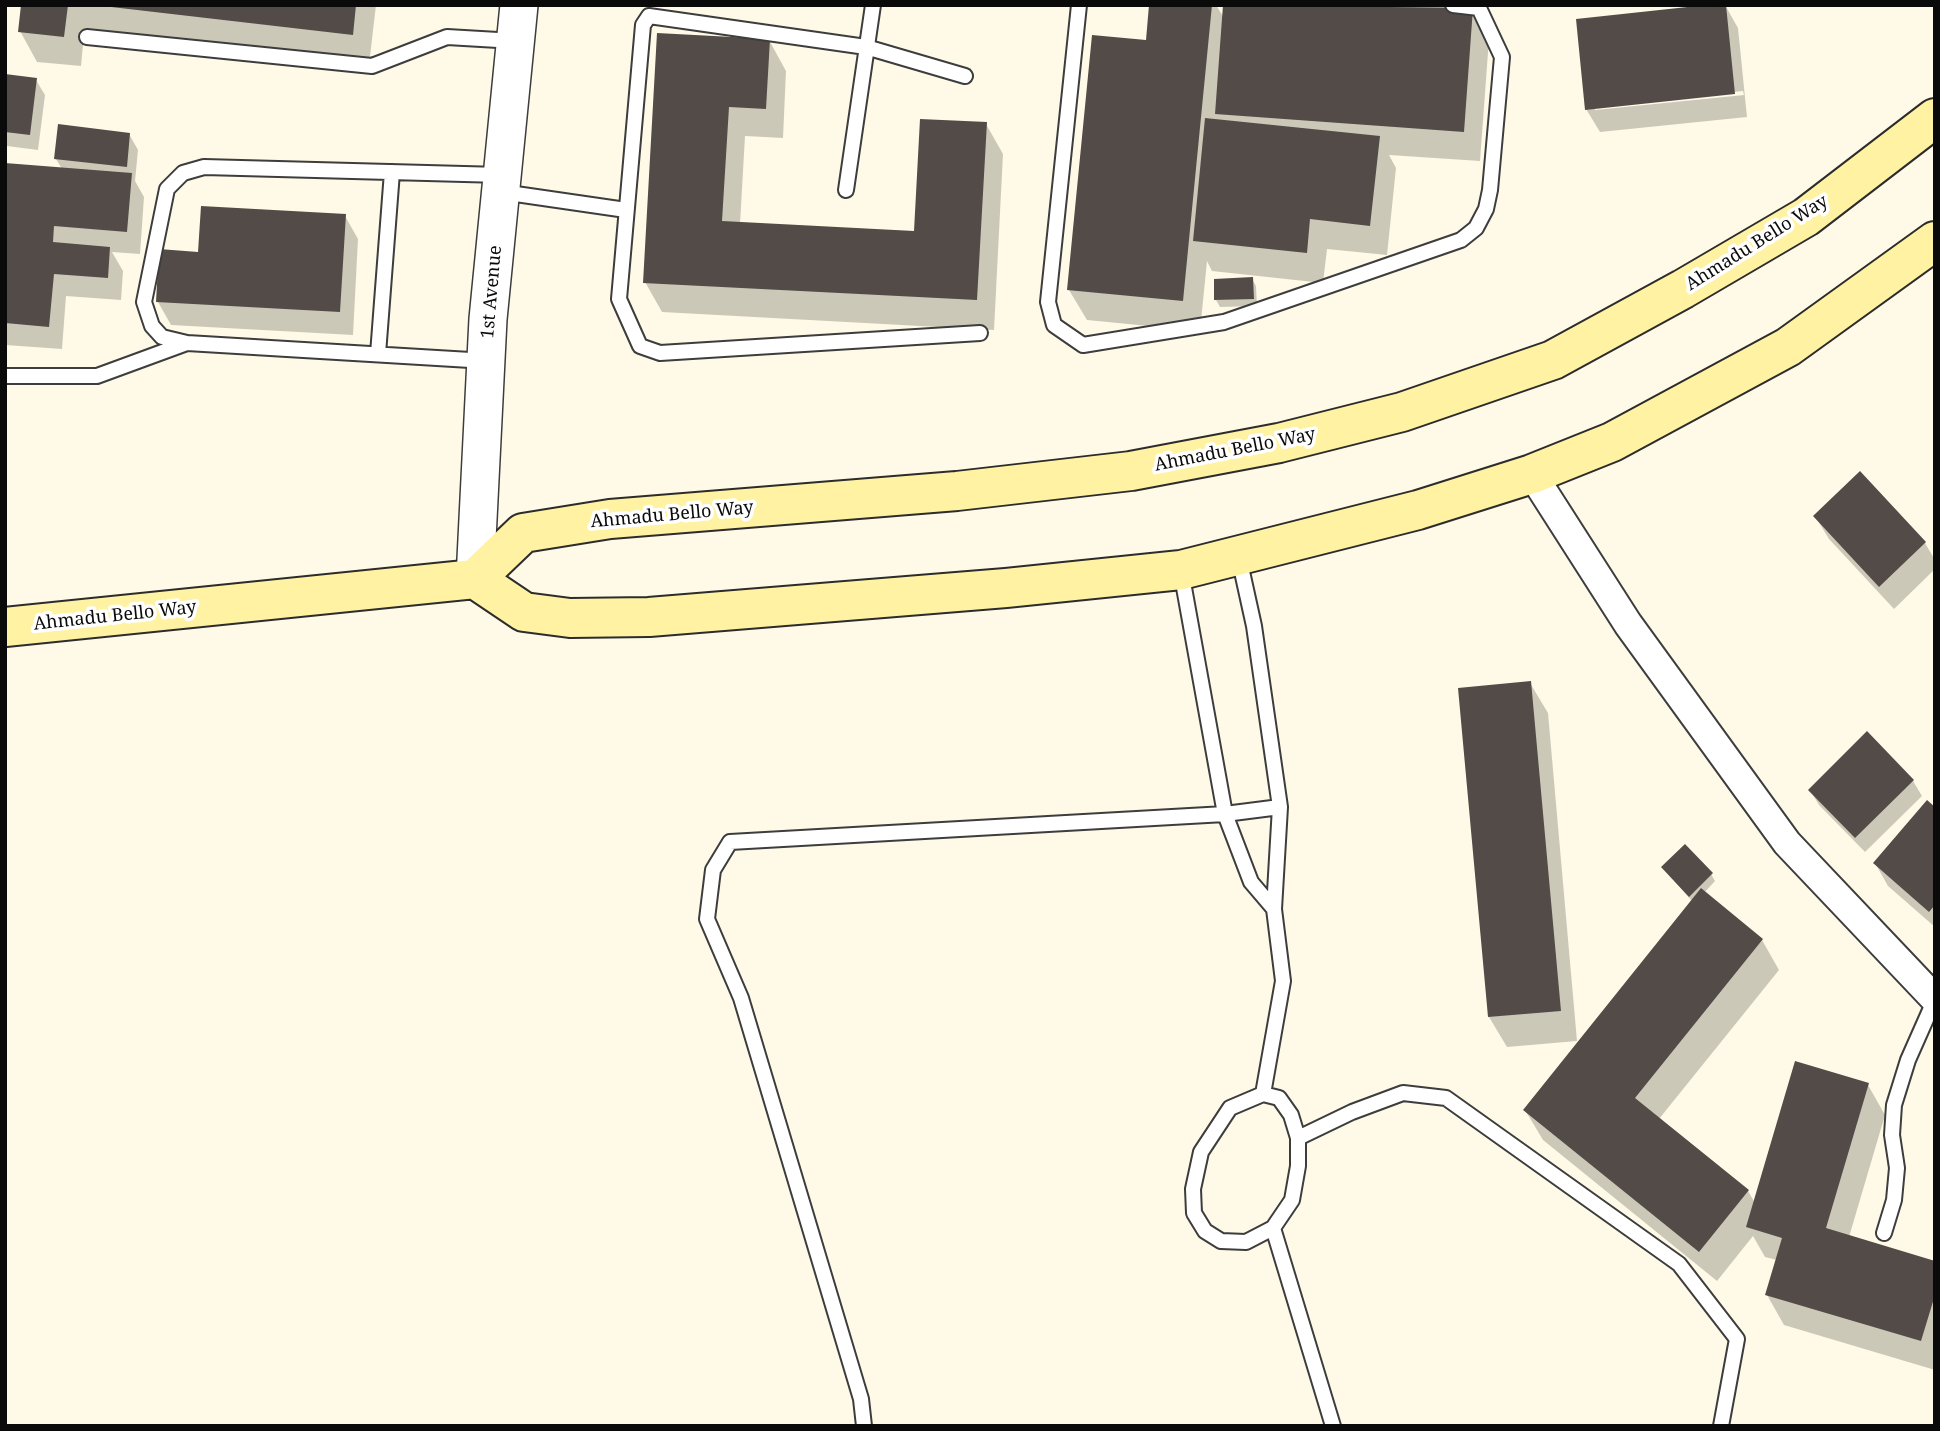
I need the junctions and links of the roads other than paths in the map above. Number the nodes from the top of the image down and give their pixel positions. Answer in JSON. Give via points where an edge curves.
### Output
{"nodes":[{"id":1,"x":873,"y":5,"type":"edge"},
{"id":2,"x":1079,"y":5,"type":"edge"},
{"id":3,"x":1453,"y":5,"type":"edge"},
{"id":4,"x":517,"y":23,"type":"edge"},
{"id":5,"x":87,"y":37,"type":"dead end"},
{"id":6,"x":866,"y":47,"type":"junction"},
{"id":7,"x":965,"y":76,"type":"dead end"},
{"id":8,"x":1935,"y":118,"type":"edge"},
{"id":9,"x":392,"y":172,"type":"junction"},
{"id":10,"x":502,"y":183,"type":"junction"},
{"id":11,"x":846,"y":190,"type":"dead end"},
{"id":12,"x":626,"y":210,"type":"junction"},
{"id":13,"x":1935,"y":242,"type":"edge"},
{"id":14,"x":980,"y":333,"type":"dead end"},
{"id":15,"x":187,"y":343,"type":"junction"},
{"id":16,"x":378,"y":354,"type":"junction"},
{"id":17,"x":487,"y":361,"type":"junction"},
{"id":18,"x":5,"y":376,"type":"edge"},
{"id":19,"x":1532,"y":474,"type":"junction"},
{"id":20,"x":1238,"y":556,"type":"junction"},
{"id":21,"x":1181,"y":570,"type":"junction"},
{"id":22,"x":475,"y":579,"type":"junction"},
{"id":23,"x":5,"y":627,"type":"edge"},
{"id":24,"x":1280,"y":807,"type":"junction"},
{"id":25,"x":1224,"y":814,"type":"junction"},
{"id":26,"x":1274,"y":909,"type":"junction"},
{"id":27,"x":1935,"y":999,"type":"edge"},
{"id":28,"x":1263,"y":1094,"type":"junction"},
{"id":29,"x":1298,"y":1138,"type":"junction"},
{"id":30,"x":1273,"y":1228,"type":"junction"},
{"id":31,"x":1884,"y":1233,"type":"dead end"},
{"id":32,"x":864,"y":1426,"type":"edge"},
{"id":33,"x":1333,"y":1426,"type":"edge"},
{"id":34,"x":1721,"y":1426,"type":"edge"}],
"edges":[{"from":1,"to":6,"type":"lane"},
{"from":2,"to":3,"type":"lane","via":[[1048,302],[1054,325],[1083,345],[1224,322],[1461,240],[1476,228],[1490,190],[1502,57],[1479,8]]},
{"from":4,"to":5,"type":"lane","via":[[447,37],[372,66]]},
{"from":4,"to":10,"type":"street","name":"1st Avenue"},
{"from":6,"to":7,"type":"lane"},
{"from":6,"to":11,"type":"lane"},
{"from":6,"to":12,"type":"lane","via":[[649,16],[643,24]]},
{"from":8,"to":22,"type":"main road","name":"Ahmadu Bello Way","via":[[1806,217],[1683,289],[1553,360],[1402,412],[1279,443],[1131,471],[957,491],[610,519],[523,533]]},
{"from":9,"to":10,"type":"lane"},
{"from":9,"to":15,"type":"lane","via":[[204,167],[183,173],[167,188],[144,302],[152,326],[162,338]]},
{"from":9,"to":16,"type":"lane"},
{"from":10,"to":12,"type":"lane"},
{"from":10,"to":17,"type":"street","name":"1st Avenue"},
{"from":12,"to":14,"type":"lane","via":[[619,299],[640,346],[651,352]]},
{"from":13,"to":19,"type":"main road","via":[[1788,347],[1612,442]]},
{"from":15,"to":16,"type":"lane"},
{"from":15,"to":18,"type":"lane","via":[[97,376]]},
{"from":16,"to":17,"type":"lane"},
{"from":17,"to":22,"type":"street","name":"1st Avenue"},
{"from":19,"to":20,"type":"main road","via":[[1418,510]]},
{"from":19,"to":27,"type":"street","via":[[1628,624],[1787,843]]},
{"from":20,"to":21,"type":"main road"},
{"from":20,"to":24,"type":"lane","via":[[1254,626]]},
{"from":21,"to":22,"type":"main road","via":[[1006,589],[649,617],[583,618],[524,612]]},
{"from":21,"to":25,"type":"lane"},
{"from":22,"to":23,"type":"main road","name":"Ahmadu Bello Way"},
{"from":24,"to":25,"type":"lane"},
{"from":24,"to":26,"type":"lane"},
{"from":25,"to":26,"type":"lane","via":[[1251,882]]},
{"from":25,"to":32,"type":"lane","via":[[730,842],[713,870],[707,919],[741,999],[862,1399]]},
{"from":26,"to":28,"type":"lane","via":[[1283,981]]},
{"from":27,"to":31,"type":"lane","via":[[1894,1105],[1897,1168]]},
{"from":28,"to":29,"type":"lane","via":[[1279,1098],[1291,1115]]},
{"from":28,"to":30,"type":"lane","via":[[1230,1108],[1201,1152],[1193,1189],[1194,1213],[1205,1231],[1221,1241],[1246,1242]]},
{"from":29,"to":30,"type":"lane","via":[[1292,1200]]},
{"from":29,"to":34,"type":"lane","via":[[1403,1093],[1446,1098],[1679,1264],[1737,1339]]},
{"from":30,"to":33,"type":"lane"}]}
